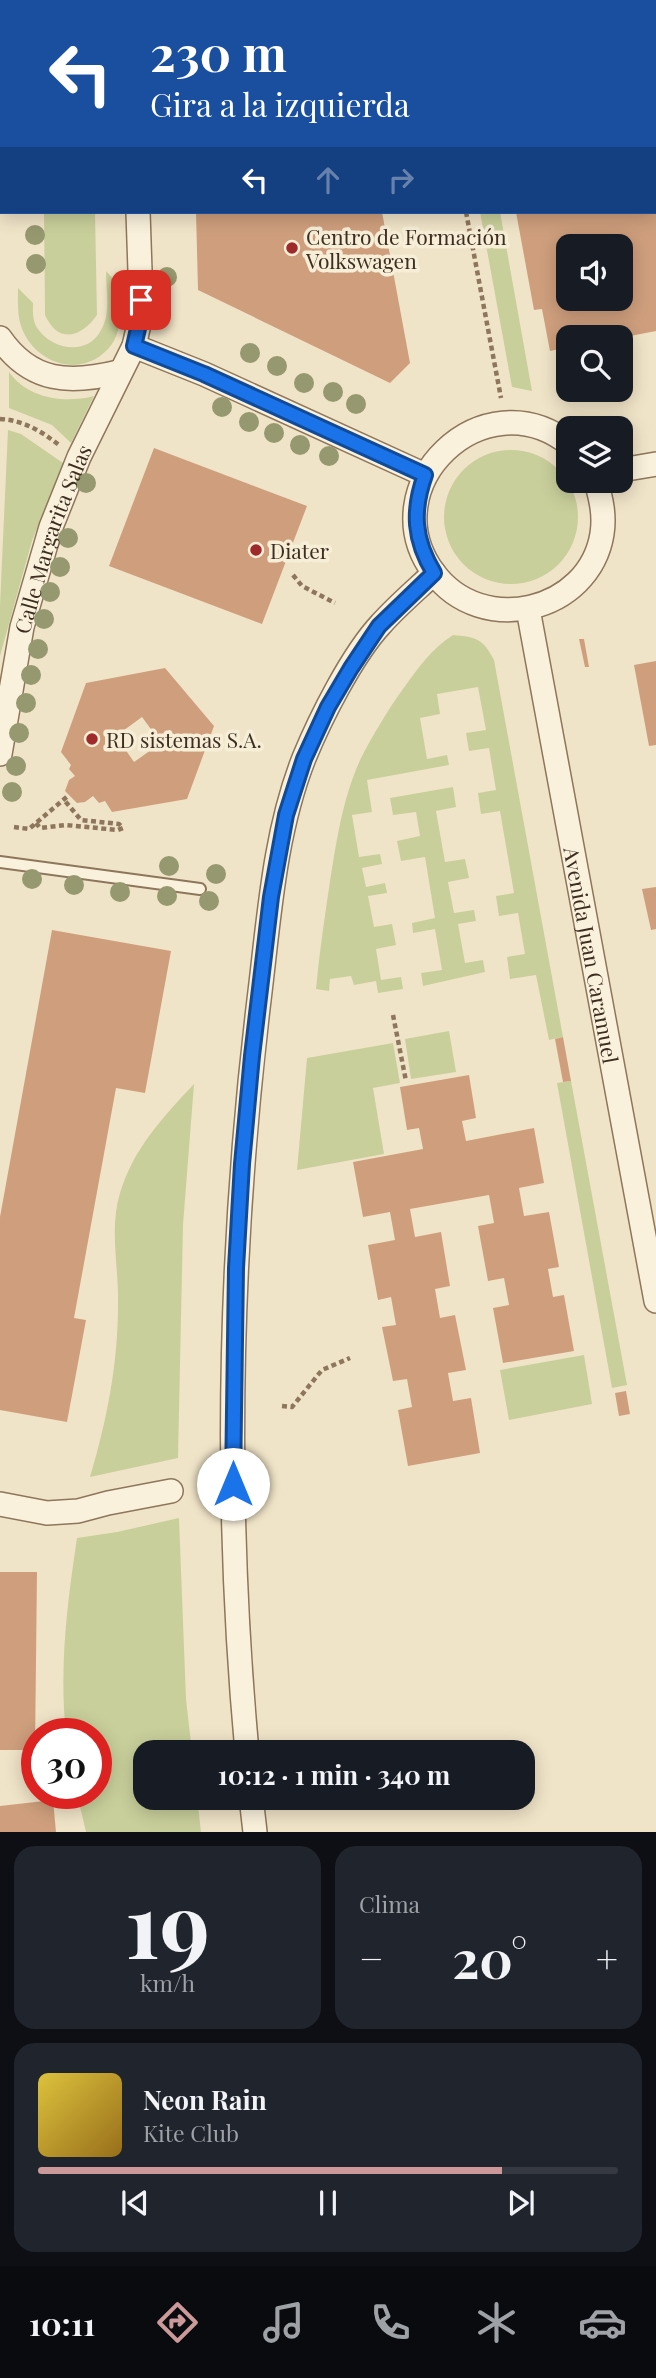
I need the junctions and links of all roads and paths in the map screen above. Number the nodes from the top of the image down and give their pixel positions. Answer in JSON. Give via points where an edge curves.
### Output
{"nodes":[{"id":1,"x":138,"y":214,"type":"edge"},
{"id":2,"x":467,"y":214,"type":"edge"},
{"id":3,"x":0,"y":338,"type":"edge"},
{"id":4,"x":134,"y":346,"type":"junction"},
{"id":5,"x":119,"y":372,"type":"junction"},
{"id":6,"x":502,"y":399,"type":"dead end"},
{"id":7,"x":0,"y":419,"type":"edge"},
{"id":8,"x":556,"y":436,"type":"edge"},
{"id":9,"x":79,"y":457,"type":"junction"},
{"id":10,"x":656,"y":464,"type":"edge"},
{"id":11,"x":633,"y":468,"type":"edge"},
{"id":12,"x":425,"y":475,"type":"junction"},
{"id":13,"x":599,"y":493,"type":"edge"},
{"id":14,"x":434,"y":573,"type":"junction"},
{"id":15,"x":293,"y":575,"type":"dead end"},
{"id":16,"x":335,"y":603,"type":"dead end"},
{"id":17,"x":528,"y":610,"type":"junction"},
{"id":18,"x":0,"y":754,"type":"edge"},
{"id":19,"x":69,"y":795,"type":"dead end"},
{"id":20,"x":65,"y":801,"type":"junction"},
{"id":21,"x":36,"y":823,"type":"junction"},
{"id":22,"x":14,"y":827,"type":"dead end"},
{"id":23,"x":0,"y":862,"type":"edge"},
{"id":24,"x":200,"y":889,"type":"dead end"},
{"id":25,"x":393,"y":1015,"type":"dead end"},
{"id":26,"x":406,"y":1082,"type":"dead end"},
{"id":27,"x":656,"y":1301,"type":"edge"},
{"id":28,"x":350,"y":1358,"type":"dead end"},
{"id":29,"x":282,"y":1406,"type":"dead end"},
{"id":30,"x":171,"y":1491,"type":"dead end"},
{"id":31,"x":0,"y":1504,"type":"edge"},
{"id":32,"x":246,"y":1740,"type":"edge"},
{"id":33,"x":252,"y":1810,"type":"edge"},
{"id":34,"x":255,"y":1832,"type":"edge"}],
"edges":[{"from":1,"to":4,"type":"street","name":"Calle Margarita Salas","via":[[141,300]]},
{"from":2,"to":6,"type":"path"},
{"from":3,"to":5,"type":"street","via":[[30,370],[58,379]]},
{"from":4,"to":5,"type":"street","name":"Calle Margarita Salas"},
{"from":4,"to":12,"type":"street"},
{"from":5,"to":9,"type":"street","name":"Calle Margarita Salas"},
{"from":7,"to":9,"type":"path","via":[[38,430]]},
{"from":8,"to":12,"type":"street","via":[[523,424],[477,429],[438,455]]},
{"from":9,"to":18,"type":"street","name":"Calle Margarita Salas","via":[[29,598]]},
{"from":10,"to":11,"type":"street"},
{"from":12,"to":14,"type":"street","via":[[417,505],[417,535]]},
{"from":13,"to":17,"type":"street","via":[[602,534],[593,561],[576,583],[554,600]]},
{"from":14,"to":17,"type":"street","via":[[475,605],[510,612]]},
{"from":14,"to":32,"type":"street","via":[[379,626],[328,707],[304,759],[286,815],[271,897],[244,1137],[236,1268],[233,1484],[236,1619]]},
{"from":15,"to":16,"type":"path","via":[[302,586]]},
{"from":17,"to":27,"type":"street","name":"Avenida Juan Caramuel"},
{"from":19,"to":20,"type":"path"},
{"from":20,"to":21,"type":"path"},
{"from":20,"to":21,"type":"path","via":[[81,820],[122,828],[40,828]]},
{"from":21,"to":22,"type":"path","via":[[29,829]]},
{"from":23,"to":24,"type":"lane"},
{"from":25,"to":26,"type":"path"},
{"from":28,"to":29,"type":"path","via":[[322,1370],[292,1407]]},
{"from":30,"to":31,"type":"street","via":[[78,1511],[47,1513]]},
{"from":33,"to":34,"type":"street"}]}
